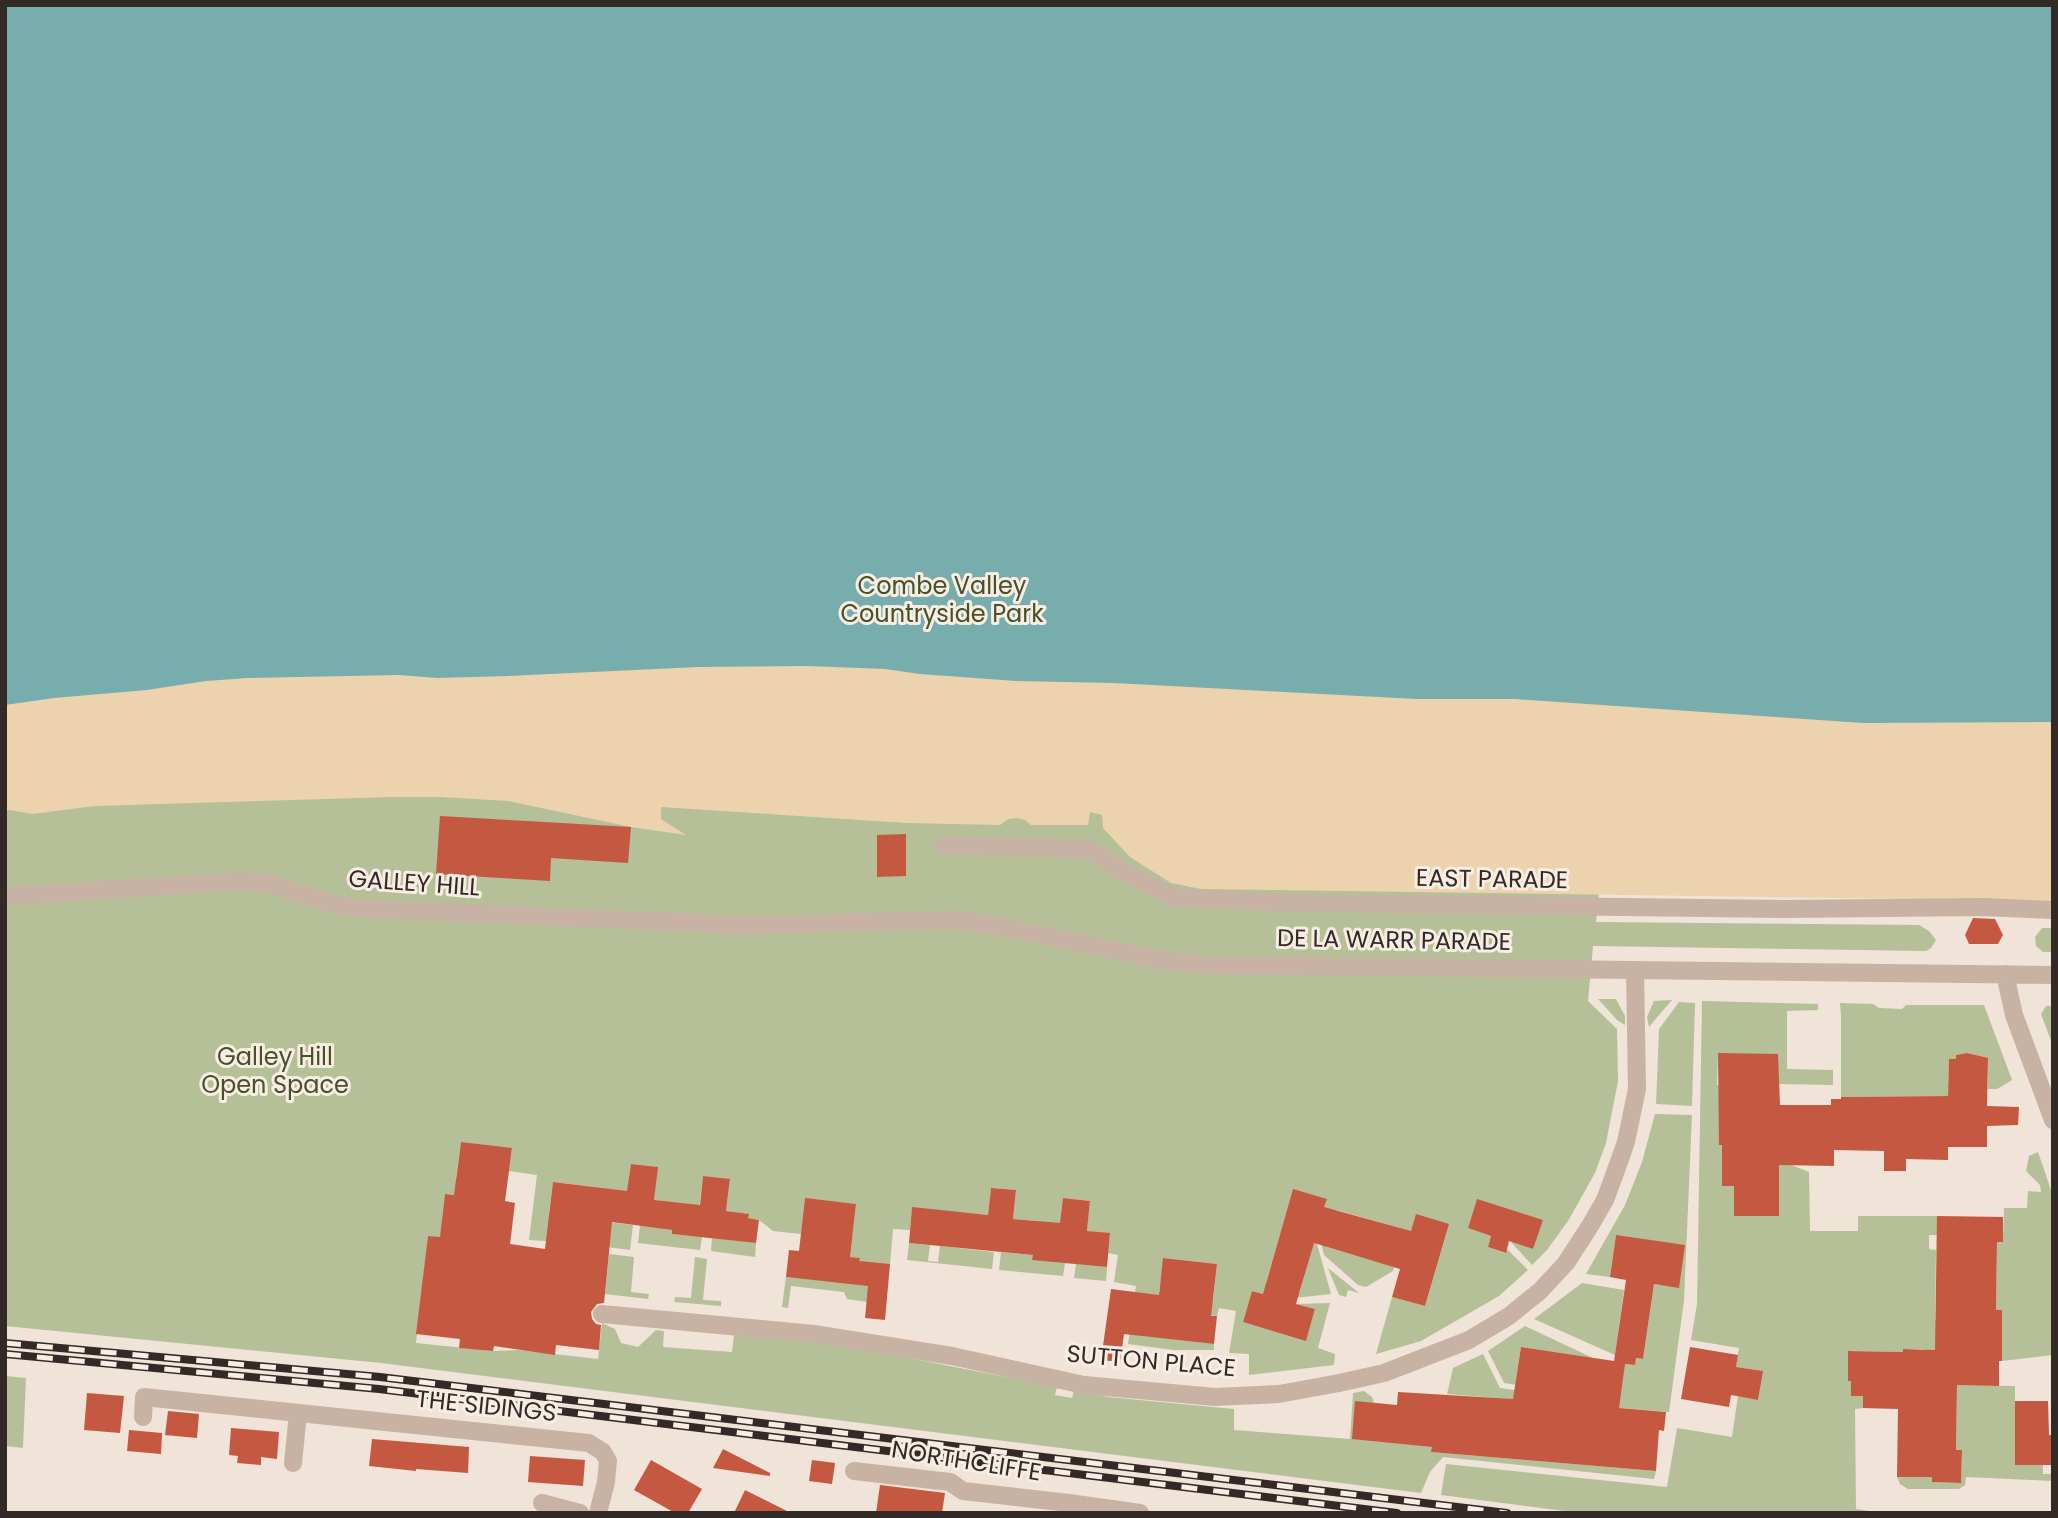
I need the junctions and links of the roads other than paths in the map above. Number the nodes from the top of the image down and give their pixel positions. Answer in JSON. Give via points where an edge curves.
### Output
{"nodes":[{"id":1,"x":944,"y":845,"type":"dead end"},
{"id":2,"x":5,"y":896,"type":"edge"},
{"id":3,"x":2053,"y":910,"type":"edge"},
{"id":4,"x":739,"y":925,"type":"joint"},
{"id":5,"x":1634,"y":970,"type":"junction"},
{"id":6,"x":2005,"y":974,"type":"junction"},
{"id":7,"x":2053,"y":975,"type":"edge"},
{"id":8,"x":2053,"y":1120,"type":"edge"},
{"id":9,"x":602,"y":1314,"type":"dead end"},
{"id":10,"x":298,"y":1413,"type":"junction"},
{"id":11,"x":143,"y":1418,"type":"dead end"},
{"id":12,"x":293,"y":1463,"type":"dead end"},
{"id":13,"x":855,"y":1471,"type":"dead end"},
{"id":14,"x":542,"y":1503,"type":"dead end"},
{"id":15,"x":1068,"y":1508,"type":"edge"},
{"id":16,"x":580,"y":1513,"type":"edge"},
{"id":17,"x":598,"y":1513,"type":"edge"},
{"id":18,"x":1140,"y":1513,"type":"edge"}],
"edges":[{"from":1,"to":3,"type":"street","name":"EAST PARADE","via":[[1089,849],[1174,898]]},
{"from":2,"to":4,"type":"street","name":"GALLEY HILL","via":[[243,881],[353,908]]},
{"from":4,"to":5,"type":"street","name":"DE LA WARR PARADE","via":[[961,920],[1166,961],[1209,965]]},
{"from":5,"to":6,"type":"street","name":"DE LA WARR PARADE"},
{"from":5,"to":9,"type":"street","name":"SUTTON PLACE","via":[[1637,1089],[1626,1142],[1605,1200],[1590,1226],[1566,1264],[1509,1316],[1469,1340],[1384,1373],[1279,1394],[1216,1397],[1084,1385],[951,1356],[814,1334]]},
{"from":6,"to":7,"type":"street","name":"DE LA WARR PARADE"},
{"from":6,"to":8,"type":"street","via":[[2014,1015]]},
{"from":10,"to":11,"type":"street","name":"THE SIDINGS","via":[[144,1397]]},
{"from":10,"to":12,"type":"street"},
{"from":10,"to":17,"type":"street","name":"THE SIDINGS","via":[[589,1443],[603,1452],[607,1461]]},
{"from":13,"to":15,"type":"street","name":"NORTHCLIFFE","via":[[950,1482],[963,1491]]},
{"from":14,"to":16,"type":"street"},
{"from":15,"to":18,"type":"street","name":"NORTHCLIFFE"}]}
